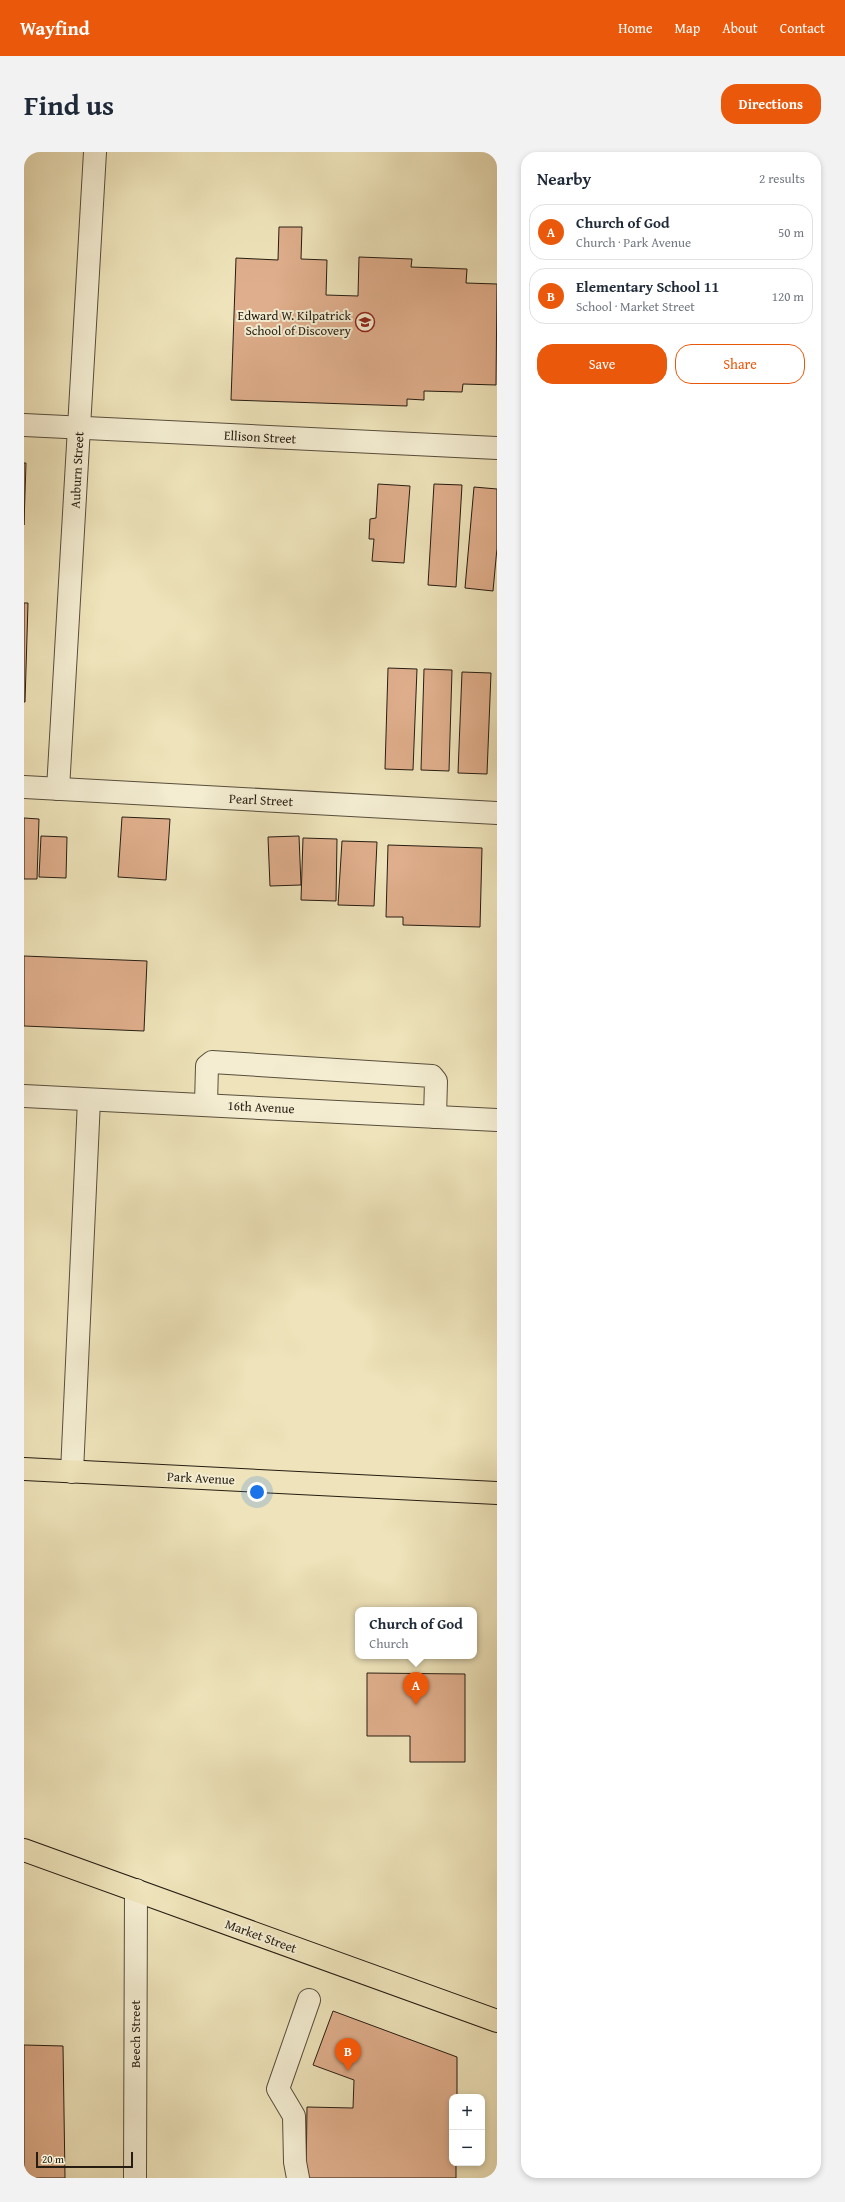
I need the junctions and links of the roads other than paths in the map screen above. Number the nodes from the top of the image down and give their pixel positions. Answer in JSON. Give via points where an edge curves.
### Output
{"nodes":[{"id":1,"x":95,"y":152,"type":"edge"},
{"id":2,"x":24,"y":425,"type":"edge"},
{"id":3,"x":79,"y":428,"type":"junction"},
{"id":4,"x":497,"y":448,"type":"edge"},
{"id":5,"x":24,"y":787,"type":"edge"},
{"id":6,"x":58,"y":789,"type":"junction"},
{"id":7,"x":497,"y":813,"type":"edge"},
{"id":8,"x":24,"y":1096,"type":"edge"},
{"id":9,"x":89,"y":1100,"type":"junction"},
{"id":10,"x":206,"y":1104,"type":"junction"},
{"id":11,"x":435,"y":1117,"type":"junction"},
{"id":12,"x":497,"y":1120,"type":"edge"},
{"id":13,"x":24,"y":1469,"type":"edge"},
{"id":14,"x":72,"y":1472,"type":"junction"},
{"id":15,"x":497,"y":1493,"type":"edge"},
{"id":16,"x":24,"y":1850,"type":"edge"},
{"id":17,"x":136,"y":1890,"type":"junction"},
{"id":18,"x":309,"y":2000,"type":"dead end"},
{"id":19,"x":497,"y":2021,"type":"edge"},
{"id":20,"x":135,"y":2178,"type":"edge"},
{"id":21,"x":298,"y":2178,"type":"edge"}],
"edges":[{"from":1,"to":3,"type":"street","name":"Auburn Street"},
{"from":2,"to":3,"type":"street","name":"Ellison Street"},
{"from":3,"to":4,"type":"street","name":"Ellison Street"},
{"from":3,"to":6,"type":"street","name":"Auburn Street"},
{"from":5,"to":6,"type":"street","name":"Pearl Street"},
{"from":6,"to":7,"type":"street","name":"Pearl Street"},
{"from":8,"to":9,"type":"street","name":"16th Avenue"},
{"from":9,"to":10,"type":"street","name":"16th Avenue"},
{"from":9,"to":14,"type":"street"},
{"from":10,"to":11,"type":"street","name":"16th Avenue"},
{"from":10,"to":11,"type":"street","via":[[206,1066],[212,1062],[432,1076],[436,1081]]},
{"from":11,"to":12,"type":"street","name":"16th Avenue"},
{"from":13,"to":14,"type":"main road","name":"Park Avenue"},
{"from":14,"to":15,"type":"main road","name":"Park Avenue"},
{"from":16,"to":17,"type":"main road","name":"Market Street"},
{"from":17,"to":19,"type":"main road","name":"Market Street"},
{"from":17,"to":20,"type":"street","name":"Beech Street"},
{"from":18,"to":21,"type":"street","via":[[278,2090],[294,2116]]}]}
